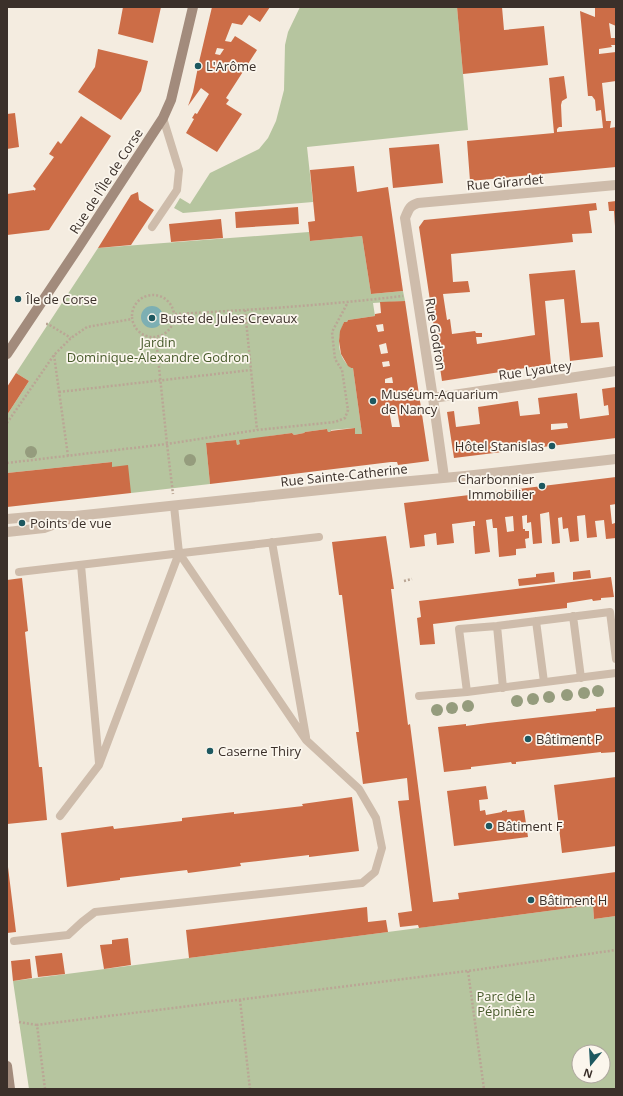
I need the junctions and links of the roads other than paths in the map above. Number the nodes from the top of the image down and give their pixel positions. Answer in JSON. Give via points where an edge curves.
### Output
{"nodes":[{"id":1,"x":193,"y":7,"type":"edge"},
{"id":2,"x":162,"y":118,"type":"junction"},
{"id":3,"x":616,"y":185,"type":"edge"},
{"id":4,"x":405,"y":218,"type":"joint"},
{"id":5,"x":152,"y":227,"type":"dead end"},
{"id":6,"x":7,"y":354,"type":"edge"},
{"id":7,"x":616,"y":371,"type":"edge"},
{"id":8,"x":433,"y":398,"type":"junction"},
{"id":9,"x":616,"y":459,"type":"edge"},
{"id":10,"x":444,"y":477,"type":"junction"},
{"id":11,"x":174,"y":506,"type":"junction"},
{"id":12,"x":75,"y":516,"type":"junction"},
{"id":13,"x":7,"y":518,"type":"edge"},
{"id":14,"x":7,"y":532,"type":"edge"},
{"id":15,"x":319,"y":537,"type":"dead end"},
{"id":16,"x":272,"y":542,"type":"junction"},
{"id":17,"x":179,"y":553,"type":"junction"},
{"id":18,"x":81,"y":565,"type":"junction"},
{"id":19,"x":19,"y":572,"type":"dead end"},
{"id":20,"x":573,"y":616,"type":"junction"},
{"id":21,"x":536,"y":621,"type":"junction"},
{"id":22,"x":497,"y":626,"type":"junction"},
{"id":23,"x":616,"y":659,"type":"edge"},
{"id":24,"x":616,"y":673,"type":"edge"},
{"id":25,"x":581,"y":678,"type":"junction"},
{"id":26,"x":544,"y":682,"type":"junction"},
{"id":27,"x":503,"y":688,"type":"junction"},
{"id":28,"x":467,"y":692,"type":"junction"},
{"id":29,"x":419,"y":696,"type":"dead end"},
{"id":30,"x":306,"y":740,"type":"junction"},
{"id":31,"x":99,"y":765,"type":"junction"},
{"id":32,"x":60,"y":816,"type":"dead end"},
{"id":33,"x":14,"y":942,"type":"dead end"},
{"id":34,"x":7,"y":1066,"type":"edge"},
{"id":35,"x":10,"y":1089,"type":"edge"}],
"edges":[{"from":1,"to":2,"type":"main road","name":"Rue de l'Île de Corse","via":[[171,100]]},
{"from":2,"to":5,"type":"lane","via":[[179,170],[177,190]]},
{"from":2,"to":6,"type":"main road","name":"Rue de l'Île de Corse"},
{"from":3,"to":4,"type":"street","name":"Rue Girardet","via":[[418,203],[412,205]]},
{"from":4,"to":8,"type":"street","name":"Rue Godron"},
{"from":7,"to":8,"type":"street","name":"Rue Lyautey"},
{"from":8,"to":10,"type":"street","name":"Rue Godron"},
{"from":9,"to":10,"type":"street","name":"Rue Sainte-Catherine"},
{"from":10,"to":11,"type":"street","name":"Rue Sainte-Catherine"},
{"from":11,"to":12,"type":"street","name":"Rue Sainte-Catherine"},
{"from":11,"to":17,"type":"lane"},
{"from":12,"to":13,"type":"street","name":"Rue Sainte-Catherine"},
{"from":12,"to":14,"type":"street","name":"Rue Sainte-Catherine","via":[[44,528]]},
{"from":15,"to":16,"type":"lane"},
{"from":16,"to":17,"type":"lane"},
{"from":16,"to":30,"type":"lane"},
{"from":17,"to":18,"type":"lane"},
{"from":17,"to":30,"type":"lane"},
{"from":17,"to":31,"type":"lane"},
{"from":18,"to":19,"type":"lane"},
{"from":18,"to":31,"type":"lane"},
{"from":20,"to":21,"type":"lane"},
{"from":20,"to":23,"type":"lane","via":[[610,612]]},
{"from":20,"to":25,"type":"lane"},
{"from":21,"to":22,"type":"lane"},
{"from":21,"to":26,"type":"lane"},
{"from":22,"to":27,"type":"lane"},
{"from":22,"to":28,"type":"lane","via":[[459,629]]},
{"from":24,"to":25,"type":"lane"},
{"from":25,"to":26,"type":"lane"},
{"from":26,"to":27,"type":"lane"},
{"from":27,"to":28,"type":"lane"},
{"from":28,"to":29,"type":"lane"},
{"from":30,"to":33,"type":"lane","via":[[359,789],[376,818],[382,848],[375,872],[362,883],[95,912],[68,935]]},
{"from":31,"to":32,"type":"lane"},
{"from":34,"to":35,"type":"main road"}]}
